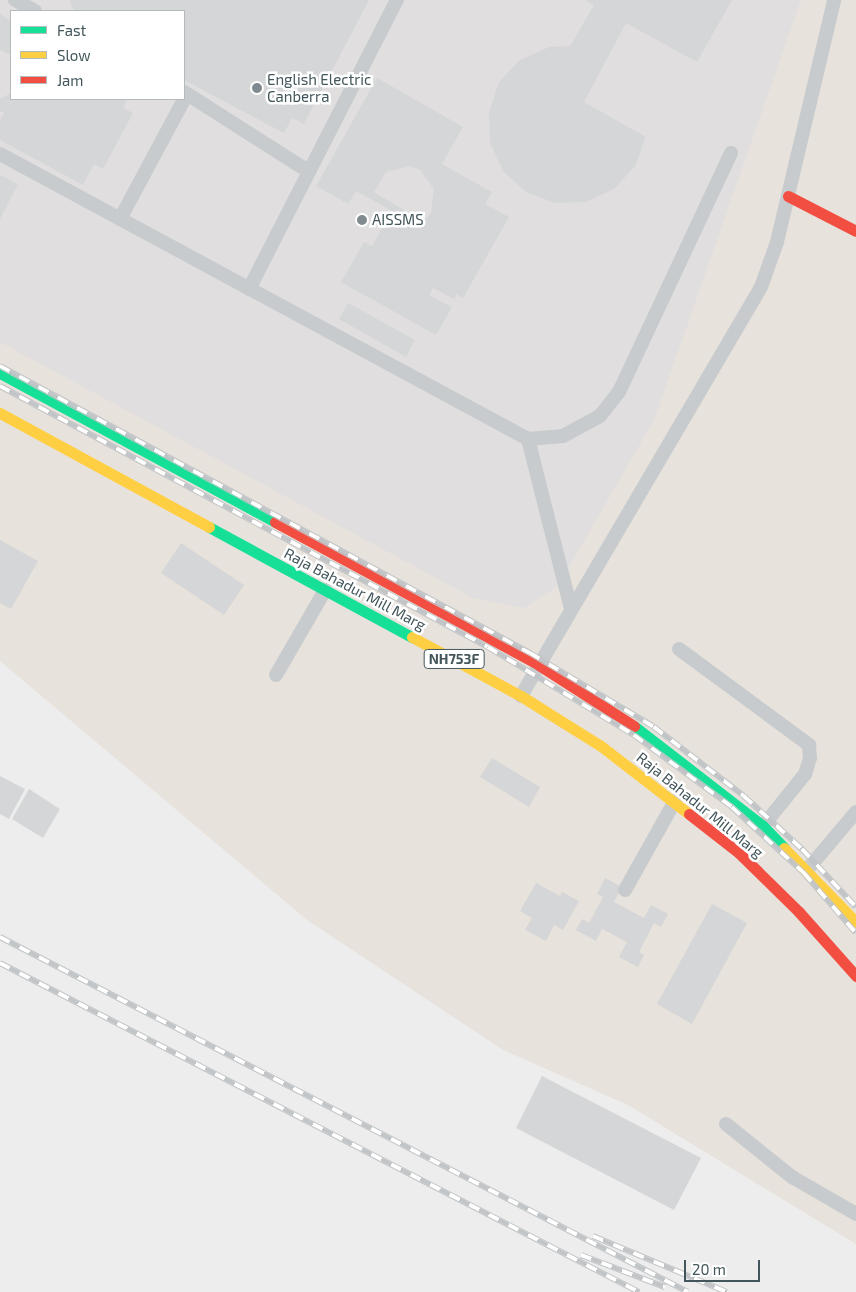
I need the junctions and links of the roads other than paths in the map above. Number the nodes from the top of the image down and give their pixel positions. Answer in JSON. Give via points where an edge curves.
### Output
{"nodes":[{"id":1,"x":15,"y":0,"type":"edge"},
{"id":2,"x":397,"y":0,"type":"edge"},
{"id":3,"x":834,"y":0,"type":"edge"},
{"id":4,"x":33,"y":10,"type":"edge"},
{"id":5,"x":185,"y":93,"type":"edge"},
{"id":6,"x":181,"y":100,"type":"edge"},
{"id":7,"x":731,"y":153,"type":"dead end"},
{"id":8,"x":0,"y":154,"type":"edge"},
{"id":9,"x":308,"y":171,"type":"junction"},
{"id":10,"x":788,"y":196,"type":"junction"},
{"id":11,"x":120,"y":219,"type":"junction"},
{"id":12,"x":856,"y":231,"type":"edge"},
{"id":13,"x":249,"y":288,"type":"junction"},
{"id":14,"x":0,"y":373,"type":"edge"},
{"id":15,"x":0,"y":413,"type":"edge"},
{"id":16,"x":528,"y":439,"type":"junction"},
{"id":17,"x":325,"y":590,"type":"junction"},
{"id":18,"x":571,"y":609,"type":"junction"},
{"id":19,"x":679,"y":649,"type":"dead end"},
{"id":20,"x":539,"y":665,"type":"junction"},
{"id":21,"x":276,"y":675,"type":"dead end"},
{"id":22,"x":521,"y":696,"type":"junction"},
{"id":23,"x":675,"y":801,"type":"junction"},
{"id":24,"x":856,"y":812,"type":"edge"},
{"id":25,"x":763,"y":826,"type":"junction"},
{"id":26,"x":807,"y":870,"type":"junction"},
{"id":27,"x":625,"y":890,"type":"dead end"},
{"id":28,"x":856,"y":922,"type":"edge"},
{"id":29,"x":856,"y":976,"type":"edge"},
{"id":30,"x":726,"y":1124,"type":"dead end"},
{"id":31,"x":856,"y":1214,"type":"edge"}],
"edges":[{"from":1,"to":4,"type":"lane"},
{"from":2,"to":9,"type":"lane"},
{"from":3,"to":10,"type":"lane"},
{"from":5,"to":9,"type":"lane"},
{"from":6,"to":11,"type":"lane"},
{"from":7,"to":16,"type":"lane","via":[[619,392],[600,416],[563,436]]},
{"from":8,"to":11,"type":"lane"},
{"from":9,"to":13,"type":"lane"},
{"from":10,"to":12,"type":"main road"},
{"from":10,"to":18,"type":"lane","via":[[777,242],[761,287]]},
{"from":11,"to":13,"type":"lane"},
{"from":13,"to":16,"type":"lane"},
{"from":14,"to":20,"type":"main road","name":"Raja Bahadur Mill Marg","number":"NH753F"},
{"from":15,"to":17,"type":"main road","name":"Raja Bahadur Mill Marg","number":"NH753F"},
{"from":16,"to":18,"type":"lane"},
{"from":17,"to":21,"type":"lane"},
{"from":17,"to":22,"type":"main road","name":"Raja Bahadur Mill Marg","number":"NH753F"},
{"from":18,"to":20,"type":"lane"},
{"from":19,"to":25,"type":"lane","via":[[809,745],[810,758],[805,774]]},
{"from":20,"to":22,"type":"lane"},
{"from":20,"to":25,"type":"main road","name":"Raja Bahadur Mill Marg","number":"NH753F","via":[[621,716]]},
{"from":22,"to":23,"type":"main road","name":"Raja Bahadur Mill Marg","number":"NH753F","via":[[601,746]]},
{"from":23,"to":27,"type":"lane"},
{"from":23,"to":29,"type":"main road","name":"Raja Bahadur Mill Marg","number":"NH753F","via":[[739,853],[799,912]]},
{"from":24,"to":26,"type":"lane"},
{"from":25,"to":26,"type":"main road","name":"Raja Bahadur Mill Marg","number":"NH753F"},
{"from":26,"to":28,"type":"main road","name":"Raja Bahadur Mill Marg","number":"NH753F"},
{"from":30,"to":31,"type":"lane","via":[[792,1177]]}]}
